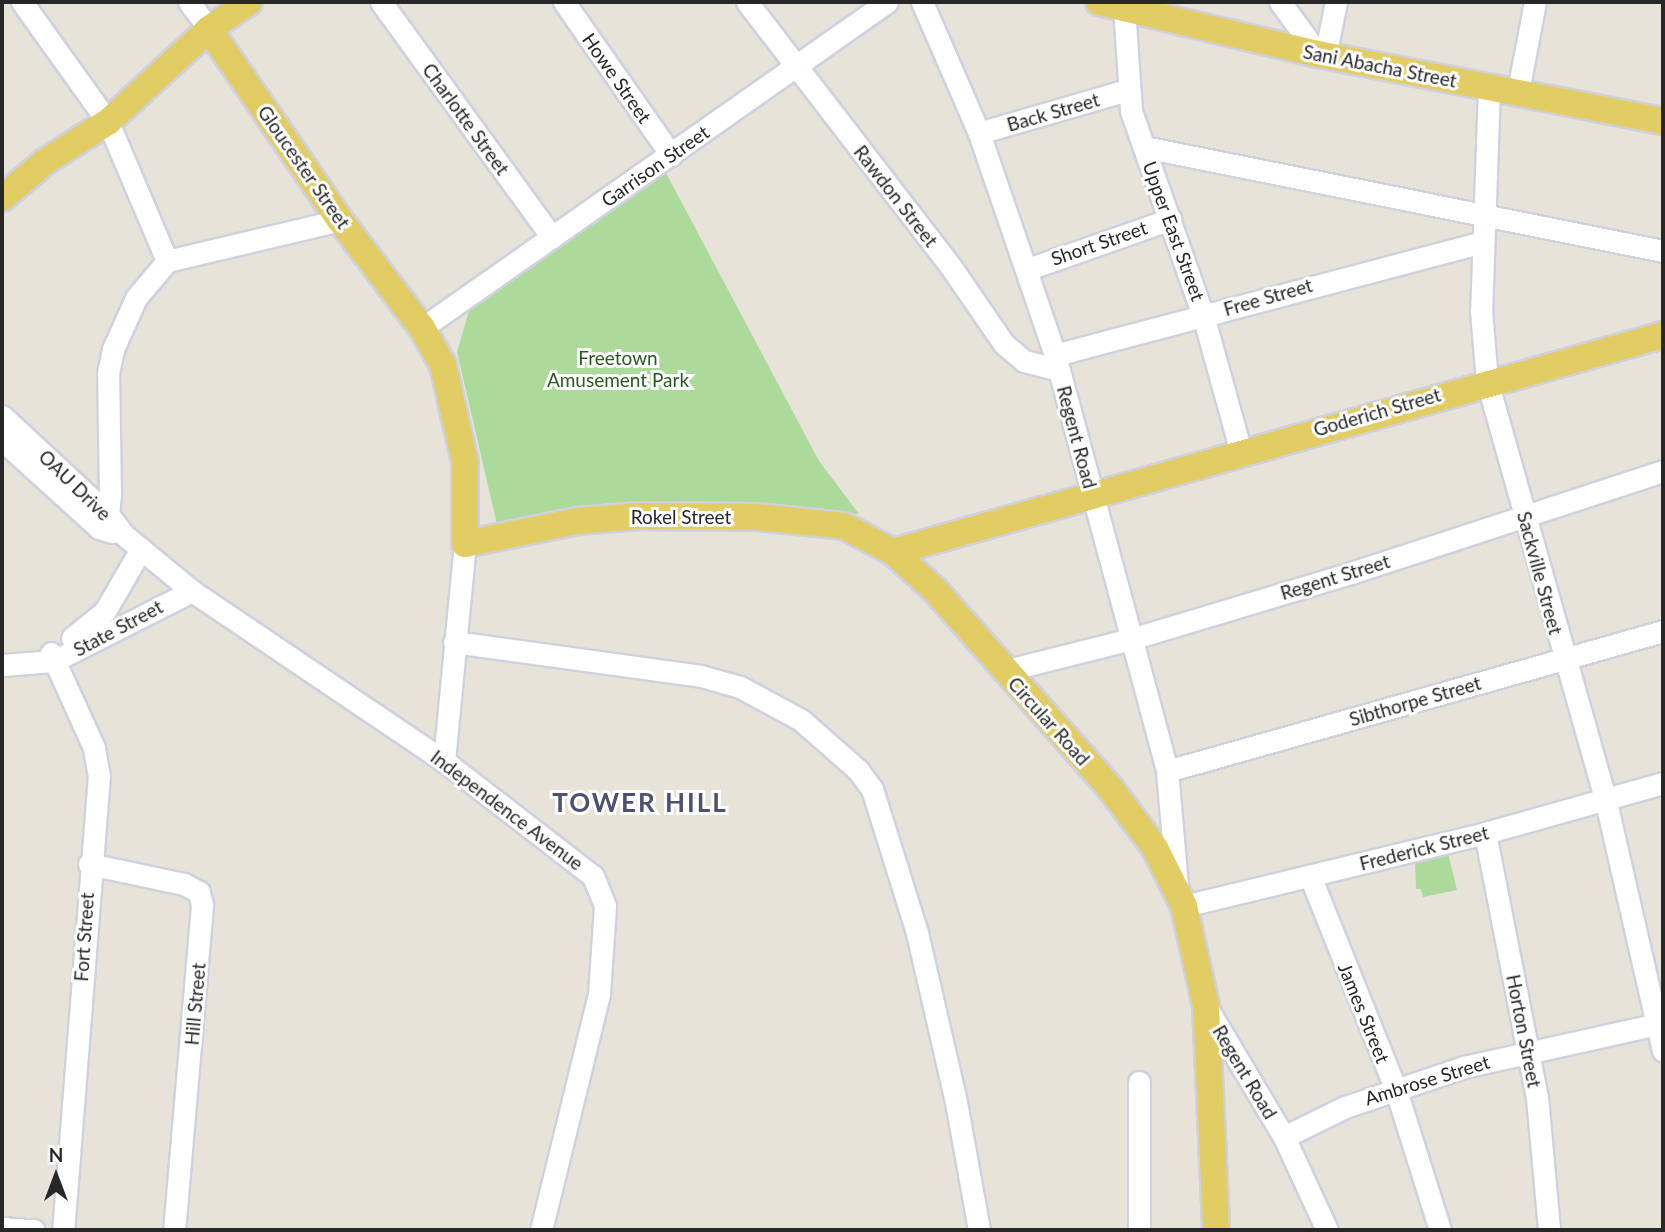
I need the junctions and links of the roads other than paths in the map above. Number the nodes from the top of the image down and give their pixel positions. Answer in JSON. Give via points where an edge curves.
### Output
{"nodes":[{"id":1,"x":22,"y":2,"type":"edge"},
{"id":2,"x":189,"y":2,"type":"edge"},
{"id":3,"x":249,"y":2,"type":"edge"},
{"id":4,"x":381,"y":2,"type":"edge"},
{"id":5,"x":564,"y":2,"type":"edge"},
{"id":6,"x":747,"y":2,"type":"edge"},
{"id":7,"x":887,"y":2,"type":"edge"},
{"id":8,"x":922,"y":2,"type":"edge"},
{"id":9,"x":1280,"y":2,"type":"edge"},
{"id":10,"x":1336,"y":2,"type":"edge"},
{"id":11,"x":1535,"y":2,"type":"edge"},
{"id":12,"x":1114,"y":4,"type":"edge"},
{"id":13,"x":209,"y":29,"type":"junction"},
{"id":14,"x":1322,"y":55,"type":"junction"},
{"id":15,"x":795,"y":66,"type":"junction"},
{"id":16,"x":1489,"y":87,"type":"junction"},
{"id":17,"x":1127,"y":90,"type":"junction"},
{"id":18,"x":1518,"y":91,"type":"junction"},
{"id":19,"x":1663,"y":121,"type":"edge"},
{"id":20,"x":107,"y":122,"type":"junction"},
{"id":21,"x":979,"y":134,"type":"junction"},
{"id":22,"x":1144,"y":147,"type":"junction"},
{"id":23,"x":671,"y":155,"type":"junction"},
{"id":24,"x":2,"y":198,"type":"edge"},
{"id":25,"x":1483,"y":217,"type":"junction"},
{"id":26,"x":1171,"y":219,"type":"junction"},
{"id":27,"x":340,"y":220,"type":"junction"},
{"id":28,"x":552,"y":237,"type":"junction"},
{"id":29,"x":1482,"y":242,"type":"junction"},
{"id":30,"x":1663,"y":251,"type":"edge"},
{"id":31,"x":167,"y":261,"type":"junction"},
{"id":32,"x":1028,"y":269,"type":"junction"},
{"id":33,"x":1203,"y":315,"type":"junction"},
{"id":34,"x":422,"y":328,"type":"junction"},
{"id":35,"x":1663,"y":335,"type":"edge"},
{"id":36,"x":1057,"y":363,"type":"junction"},
{"id":37,"x":1488,"y":381,"type":"junction"},
{"id":38,"x":2,"y":416,"type":"edge"},
{"id":39,"x":2,"y":440,"type":"edge"},
{"id":40,"x":1241,"y":452,"type":"junction"},
{"id":41,"x":1663,"y":471,"type":"edge"},
{"id":42,"x":1093,"y":493,"type":"junction"},
{"id":43,"x":1525,"y":518,"type":"junction"},
{"id":44,"x":104,"y":521,"type":"junction"},
{"id":45,"x":124,"y":535,"type":"joint"},
{"id":46,"x":465,"y":544,"type":"junction"},
{"id":47,"x":141,"y":549,"type":"junction"},
{"id":48,"x":893,"y":552,"type":"junction"},
{"id":49,"x":192,"y":591,"type":"junction"},
{"id":50,"x":1663,"y":631,"type":"edge"},
{"id":51,"x":1131,"y":639,"type":"junction"},
{"id":52,"x":454,"y":642,"type":"junction"},
{"id":53,"x":1563,"y":658,"type":"junction"},
{"id":54,"x":50,"y":659,"type":"junction"},
{"id":55,"x":2,"y":665,"type":"edge"},
{"id":56,"x":1004,"y":671,"type":"junction"},
{"id":57,"x":444,"y":761,"type":"junction"},
{"id":58,"x":1167,"y":771,"type":"junction"},
{"id":59,"x":1663,"y":783,"type":"edge"},
{"id":60,"x":1606,"y":802,"type":"junction"},
{"id":61,"x":1485,"y":833,"type":"junction"},
{"id":62,"x":89,"y":864,"type":"junction"},
{"id":63,"x":1310,"y":876,"type":"junction"},
{"id":64,"x":1180,"y":897,"type":"junction"},
{"id":65,"x":1206,"y":1006,"type":"junction"},
{"id":66,"x":1661,"y":1023,"type":"edge"},
{"id":67,"x":1529,"y":1050,"type":"junction"},
{"id":68,"x":1663,"y":1051,"type":"edge"},
{"id":69,"x":1139,"y":1082,"type":"dead end"},
{"id":70,"x":1395,"y":1087,"type":"junction"},
{"id":71,"x":1284,"y":1136,"type":"junction"},
{"id":72,"x":2,"y":1228,"type":"edge"},
{"id":73,"x":34,"y":1230,"type":"edge"},
{"id":74,"x":64,"y":1230,"type":"edge"},
{"id":75,"x":174,"y":1230,"type":"edge"},
{"id":76,"x":541,"y":1230,"type":"edge"},
{"id":77,"x":979,"y":1230,"type":"edge"},
{"id":78,"x":1139,"y":1230,"type":"edge"},
{"id":79,"x":1216,"y":1230,"type":"edge"},
{"id":80,"x":1327,"y":1230,"type":"edge"},
{"id":81,"x":1440,"y":1230,"type":"edge"},
{"id":82,"x":1549,"y":1230,"type":"edge"}],
"edges":[{"from":1,"to":20,"type":"street"},
{"from":2,"to":13,"type":"street","name":"Gloucester Street"},
{"from":3,"to":13,"type":"main road"},
{"from":4,"to":28,"type":"street","name":"Charlotte Street"},
{"from":5,"to":23,"type":"street","name":"Howe Street"},
{"from":6,"to":15,"type":"street","name":"Rawdon Street"},
{"from":7,"to":15,"type":"street","name":"Garrison Street"},
{"from":8,"to":21,"type":"street","name":"Regent Road"},
{"from":9,"to":14,"type":"street"},
{"from":10,"to":14,"type":"street"},
{"from":11,"to":18,"type":"street"},
{"from":12,"to":14,"type":"main road","name":"Sani Abacha Street"},
{"from":12,"to":17,"type":"street","name":"Upper East Street"},
{"from":13,"to":20,"type":"main road"},
{"from":13,"to":27,"type":"main road","name":"Gloucester Street"},
{"from":14,"to":16,"type":"main road","name":"Sani Abacha Street"},
{"from":15,"to":23,"type":"street","name":"Garrison Street"},
{"from":15,"to":36,"type":"street","name":"Rawdon Street","via":[[951,267],[1004,344],[1024,361]]},
{"from":16,"to":18,"type":"main road","name":"Sani Abacha Street"},
{"from":16,"to":25,"type":"street","name":"Sackville Street"},
{"from":17,"to":21,"type":"street","name":"Back Street"},
{"from":17,"to":22,"type":"street","name":"Upper East Street"},
{"from":18,"to":19,"type":"main road","name":"Sani Abacha Street"},
{"from":20,"to":24,"type":"main road","via":[[46,161]]},
{"from":20,"to":31,"type":"street"},
{"from":21,"to":32,"type":"street","name":"Regent Road"},
{"from":22,"to":25,"type":"street"},
{"from":22,"to":26,"type":"street","name":"Upper East Street"},
{"from":23,"to":28,"type":"street","name":"Garrison Street"},
{"from":25,"to":29,"type":"street","name":"Sackville Street"},
{"from":25,"to":30,"type":"street"},
{"from":26,"to":32,"type":"street","name":"Short Street"},
{"from":26,"to":33,"type":"street","name":"Upper East Street"},
{"from":27,"to":31,"type":"street"},
{"from":27,"to":34,"type":"main road","name":"Gloucester Street"},
{"from":28,"to":34,"type":"street","name":"Garrison Street"},
{"from":29,"to":33,"type":"street","name":"Free Street"},
{"from":29,"to":37,"type":"street","name":"Sackville Street","via":[[1481,311]]},
{"from":31,"to":44,"type":"street","via":[[136,298],[107,373]]},
{"from":32,"to":36,"type":"street","name":"Regent Road"},
{"from":33,"to":36,"type":"street","name":"Free Street"},
{"from":33,"to":40,"type":"street","name":"Upper East Street"},
{"from":34,"to":46,"type":"main road","name":"Gloucester Street","via":[[443,365],[456,407],[465,462]]},
{"from":35,"to":37,"type":"main road","name":"Goderich Street"},
{"from":36,"to":42,"type":"street","name":"Regent Road"},
{"from":37,"to":40,"type":"main road","name":"Goderich Street"},
{"from":37,"to":43,"type":"street","name":"Sackville Street"},
{"from":38,"to":44,"type":"street","name":"OAU Drive"},
{"from":39,"to":44,"type":"street","name":"OAU Drive"},
{"from":40,"to":42,"type":"main road","name":"Goderich Street"},
{"from":41,"to":43,"type":"street","name":"Regent Street"},
{"from":42,"to":48,"type":"main road","name":"Goderich Street"},
{"from":42,"to":51,"type":"street","name":"Regent Road"},
{"from":43,"to":51,"type":"street","name":"Regent Street"},
{"from":43,"to":53,"type":"street","name":"Sackville Street"},
{"from":44,"to":45,"type":"street","name":"OAU Drive"},
{"from":45,"to":47,"type":"street","name":"Independence Avenue"},
{"from":46,"to":48,"type":"main road","name":"Rokel Street","via":[[578,521],[700,515],[844,526]]},
{"from":46,"to":52,"type":"street"},
{"from":47,"to":49,"type":"street","name":"Independence Avenue"},
{"from":47,"to":54,"type":"street","name":"State Street","via":[[105,611]]},
{"from":48,"to":56,"type":"main road","name":"Circular Road","via":[[935,590]]},
{"from":49,"to":54,"type":"street","name":"State Street"},
{"from":49,"to":57,"type":"street","name":"Independence Avenue"},
{"from":50,"to":53,"type":"street","name":"Sibthorpe Street"},
{"from":51,"to":56,"type":"street","name":"Regent Street"},
{"from":51,"to":58,"type":"street","name":"Regent Road"},
{"from":52,"to":57,"type":"street"},
{"from":52,"to":77,"type":"street","via":[[701,676],[740,687],[801,720],[859,769],[875,799],[917,933],[957,1102]]},
{"from":53,"to":58,"type":"street","name":"Sibthorpe Street"},
{"from":53,"to":60,"type":"street","name":"Sackville Street"},
{"from":54,"to":55,"type":"street","name":"State Street"},
{"from":54,"to":62,"type":"street","name":"Fort Street","via":[[97,761]]},
{"from":56,"to":64,"type":"main road","name":"Circular Road","via":[[1111,789]]},
{"from":57,"to":76,"type":"street","name":"Independence Avenue","via":[[593,876],[605,906],[599,994]]},
{"from":58,"to":64,"type":"street","name":"Regent Road"},
{"from":59,"to":60,"type":"street","name":"Frederick Street"},
{"from":60,"to":61,"type":"street","name":"Frederick Street"},
{"from":60,"to":66,"type":"street","name":"Sackville Street"},
{"from":61,"to":63,"type":"street","name":"Frederick Street"},
{"from":61,"to":67,"type":"street","name":"Horton Street"},
{"from":62,"to":74,"type":"street","name":"Fort Street"},
{"from":62,"to":75,"type":"street","name":"Hill Street","via":[[184,884],[199,892],[202,905]]},
{"from":63,"to":64,"type":"street","name":"Frederick Street"},
{"from":63,"to":70,"type":"street","name":"James Street"},
{"from":64,"to":65,"type":"main road","name":"Regent Road"},
{"from":65,"to":71,"type":"street","name":"Regent Road"},
{"from":65,"to":79,"type":"main road"},
{"from":66,"to":67,"type":"street","name":"Ambrose Street"},
{"from":66,"to":68,"type":"street","name":"Sackville Street"},
{"from":67,"to":70,"type":"street","name":"Ambrose Street"},
{"from":67,"to":82,"type":"street","name":"Horton Street","via":[[1544,1146]]},
{"from":69,"to":78,"type":"street"},
{"from":70,"to":71,"type":"street","name":"Ambrose Street"},
{"from":70,"to":81,"type":"street","name":"James Street"},
{"from":71,"to":80,"type":"street","name":"Regent Road"},
{"from":72,"to":73,"type":"street"}]}
